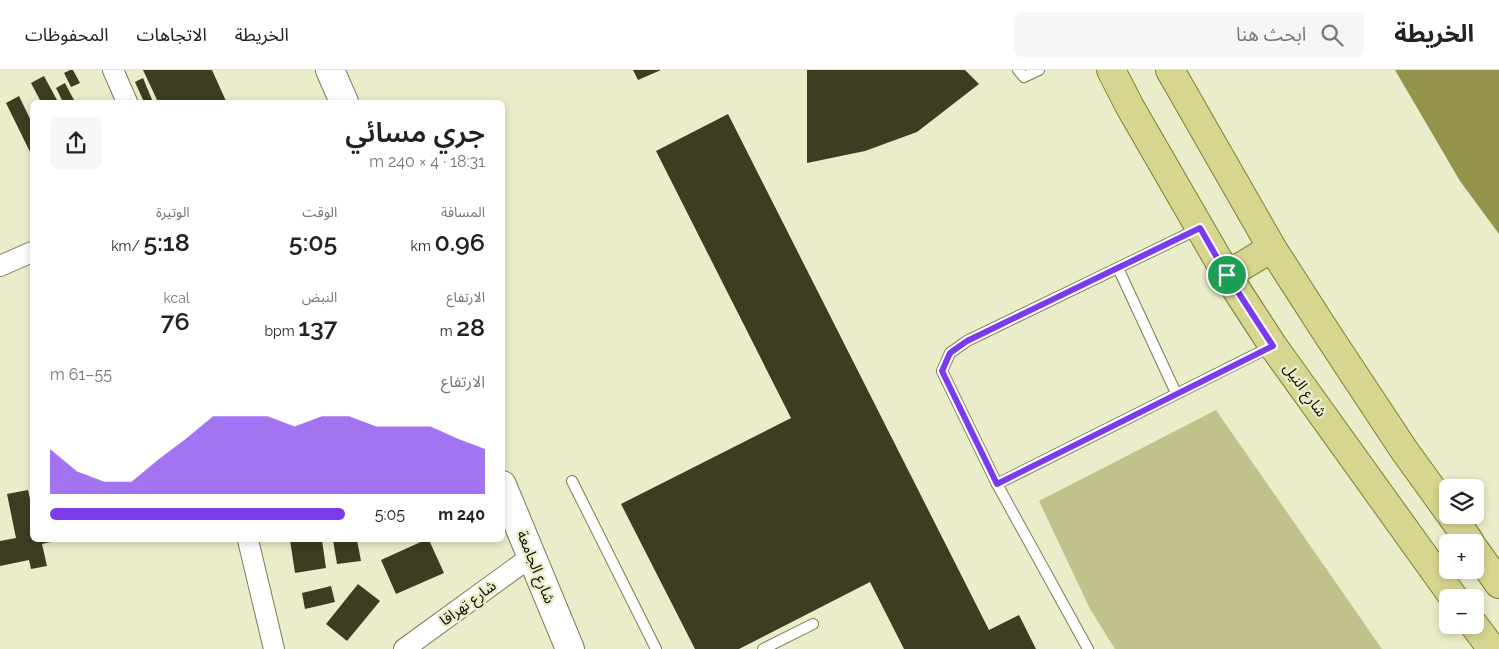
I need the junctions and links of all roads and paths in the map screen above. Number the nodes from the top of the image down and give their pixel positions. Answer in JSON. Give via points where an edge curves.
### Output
{"nodes":[{"id":1,"x":113,"y":70,"type":"edge"},
{"id":2,"x":330,"y":70,"type":"edge"},
{"id":3,"x":1018,"y":70,"type":"edge"},
{"id":4,"x":1039,"y":70,"type":"edge"},
{"id":5,"x":1111,"y":70,"type":"edge"},
{"id":6,"x":1170,"y":70,"type":"edge"},
{"id":7,"x":125,"y":100,"type":"edge"},
{"id":8,"x":343,"y":100,"type":"edge"},
{"id":9,"x":1200,"y":228,"type":"junction"},
{"id":10,"x":1272,"y":248,"type":"junction"},
{"id":11,"x":30,"y":253,"type":"edge"},
{"id":12,"x":0,"y":266,"type":"edge"},
{"id":13,"x":1118,"y":268,"type":"junction"},
{"id":14,"x":1227,"y":275,"type":"junction"},
{"id":15,"x":1273,"y":346,"type":"junction"},
{"id":16,"x":1176,"y":393,"type":"junction"},
{"id":17,"x":572,"y":481,"type":"dead end"},
{"id":18,"x":997,"y":484,"type":"junction"},
{"id":19,"x":505,"y":492,"type":"edge"},
{"id":20,"x":1439,"y":499,"type":"edge"},
{"id":21,"x":248,"y":542,"type":"edge"},
{"id":22,"x":532,"y":556,"type":"junction"},
{"id":23,"x":1484,"y":563,"type":"edge"},
{"id":24,"x":1499,"y":584,"type":"edge"},
{"id":25,"x":1448,"y":589,"type":"edge"},
{"id":26,"x":812,"y":624,"type":"dead end"},
{"id":27,"x":1481,"y":634,"type":"edge"},
{"id":28,"x":274,"y":649,"type":"edge"},
{"id":29,"x":404,"y":649,"type":"edge"},
{"id":30,"x":570,"y":649,"type":"edge"},
{"id":31,"x":656,"y":649,"type":"edge"},
{"id":32,"x":763,"y":649,"type":"edge"},
{"id":33,"x":1088,"y":649,"type":"edge"},
{"id":34,"x":1492,"y":649,"type":"edge"}],
"edges":[{"from":1,"to":7,"type":"street"},
{"from":2,"to":8,"type":"main road"},
{"from":3,"to":4,"type":"lane","via":[[1024,77]]},
{"from":5,"to":9,"type":"main road","name":"شارع النيل"},
{"from":6,"to":10,"type":"main road"},
{"from":9,"to":13,"type":"lane"},
{"from":9,"to":14,"type":"main road","name":"شارع النيل"},
{"from":10,"to":14,"type":"main road"},
{"from":10,"to":20,"type":"main road"},
{"from":11,"to":12,"type":"street"},
{"from":13,"to":16,"type":"lane"},
{"from":13,"to":18,"type":"lane","via":[[967,341],[950,353],[942,371]]},
{"from":14,"to":15,"type":"main road","name":"شارع النيل"},
{"from":15,"to":16,"type":"lane"},
{"from":15,"to":25,"type":"main road","name":"شارع النيل"},
{"from":16,"to":18,"type":"lane"},
{"from":17,"to":31,"type":"lane"},
{"from":18,"to":33,"type":"lane"},
{"from":19,"to":22,"type":"main road","name":"شارع الجامعة"},
{"from":21,"to":28,"type":"street"},
{"from":22,"to":29,"type":"street","name":"شارع تهراقا"},
{"from":22,"to":30,"type":"main road","name":"شارع الجامعة"},
{"from":23,"to":24,"type":"main road"},
{"from":26,"to":32,"type":"lane"},
{"from":27,"to":34,"type":"main road"}]}
